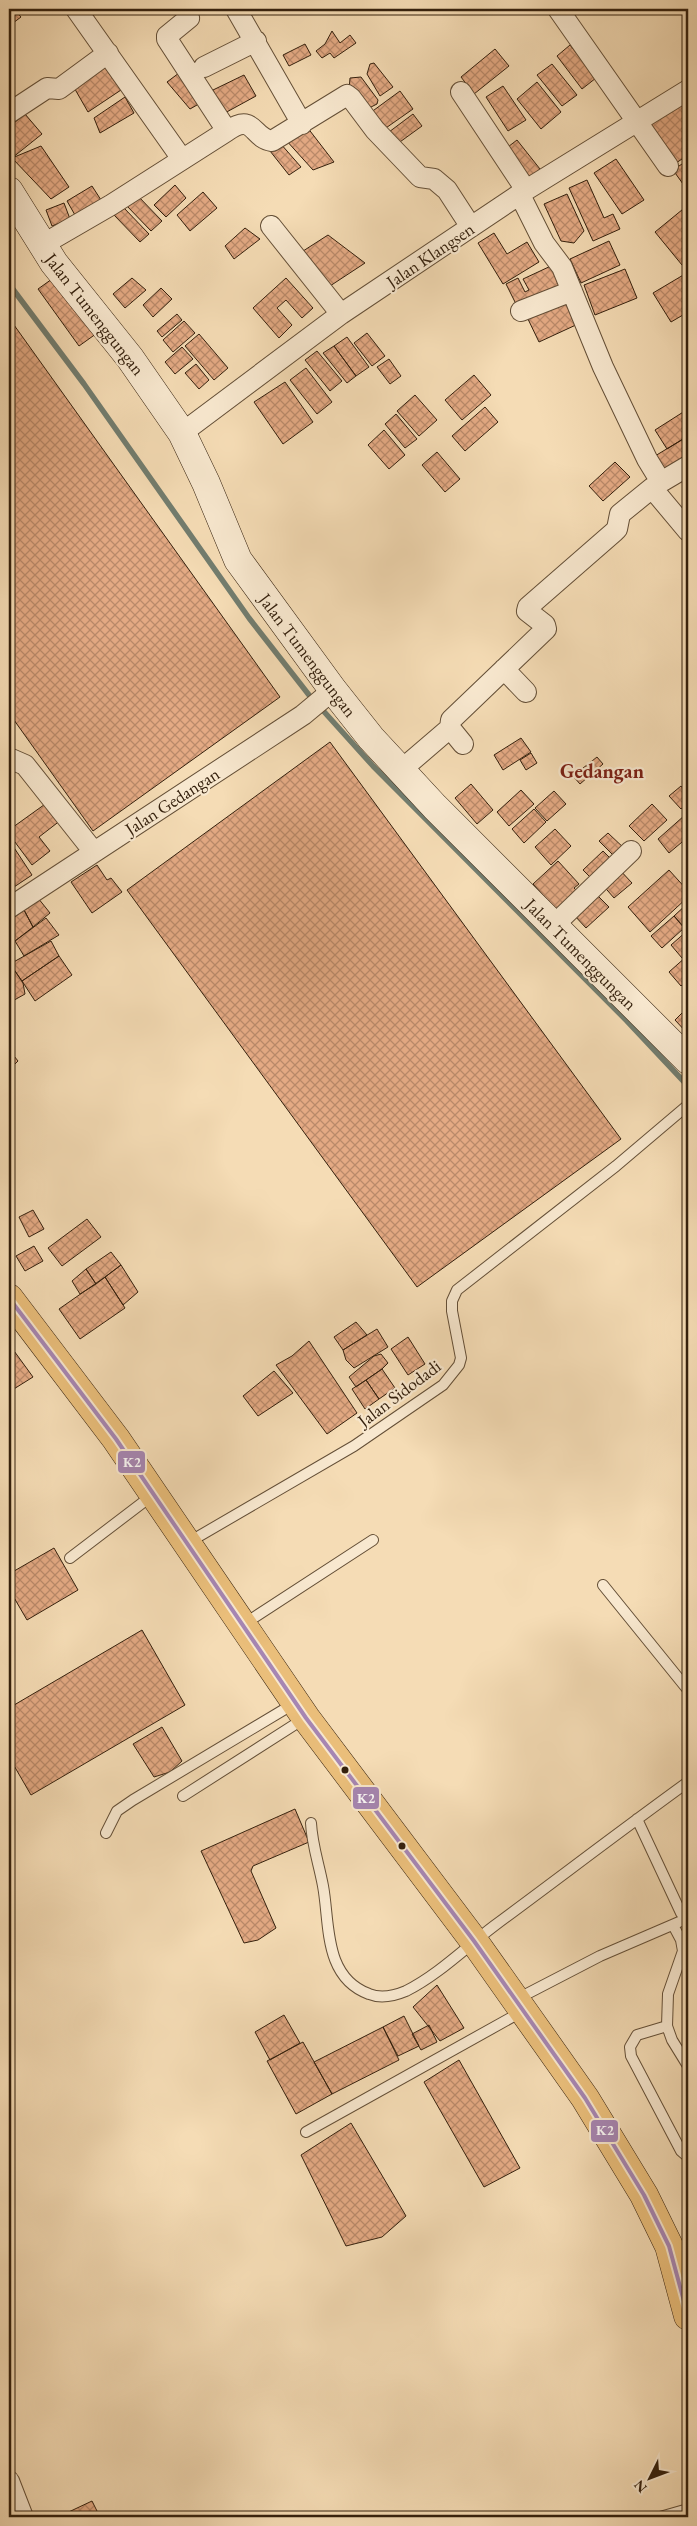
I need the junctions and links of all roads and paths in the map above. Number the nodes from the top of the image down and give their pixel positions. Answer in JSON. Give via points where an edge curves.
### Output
{"nodes":[{"id":1,"x":76,"y":9,"type":"edge"},
{"id":2,"x":186,"y":9,"type":"edge"},
{"id":3,"x":236,"y":9,"type":"edge"},
{"id":4,"x":558,"y":9,"type":"edge"},
{"id":5,"x":256,"y":41,"type":"junction"},
{"id":6,"x":108,"y":54,"type":"junction"},
{"id":7,"x":204,"y":67,"type":"dead end"},
{"id":8,"x":688,"y":90,"type":"edge"},
{"id":9,"x":461,"y":92,"type":"dead end"},
{"id":10,"x":9,"y":113,"type":"edge"},
{"id":11,"x":638,"y":122,"type":"junction"},
{"id":12,"x":302,"y":124,"type":"junction"},
{"id":13,"x":227,"y":131,"type":"junction"},
{"id":14,"x":182,"y":159,"type":"junction"},
{"id":15,"x":668,"y":166,"type":"dead end"},
{"id":16,"x":9,"y":191,"type":"edge"},
{"id":17,"x":523,"y":192,"type":"junction"},
{"id":18,"x":271,"y":226,"type":"dead end"},
{"id":19,"x":471,"y":227,"type":"junction"},
{"id":20,"x":42,"y":244,"type":"junction"},
{"id":21,"x":572,"y":292,"type":"junction"},
{"id":22,"x":521,"y":311,"type":"dead end"},
{"id":23,"x":341,"y":314,"type":"junction"},
{"id":24,"x":182,"y":433,"type":"junction"},
{"id":25,"x":688,"y":466,"type":"edge"},
{"id":26,"x":656,"y":485,"type":"junction"},
{"id":27,"x":688,"y":530,"type":"edge"},
{"id":28,"x":504,"y":669,"type":"junction"},
{"id":29,"x":526,"y":692,"type":"dead end"},
{"id":30,"x":329,"y":694,"type":"junction"},
{"id":31,"x":450,"y":728,"type":"junction"},
{"id":32,"x":463,"y":744,"type":"dead end"},
{"id":33,"x":9,"y":758,"type":"edge"},
{"id":34,"x":401,"y":770,"type":"junction"},
{"id":35,"x":632,"y":851,"type":"dead end"},
{"id":36,"x":94,"y":852,"type":"junction"},
{"id":37,"x":9,"y":908,"type":"edge"},
{"id":38,"x":553,"y":926,"type":"junction"},
{"id":39,"x":688,"y":1060,"type":"edge"},
{"id":40,"x":688,"y":1104,"type":"edge"},
{"id":41,"x":9,"y":1298,"type":"edge"},
{"id":42,"x":154,"y":1494,"type":"junction"},
{"id":43,"x":373,"y":1540,"type":"dead end"},
{"id":44,"x":188,"y":1543,"type":"junction"},
{"id":45,"x":70,"y":1558,"type":"dead end"},
{"id":46,"x":603,"y":1585,"type":"dead end"},
{"id":47,"x":244,"y":1624,"type":"junction"},
{"id":48,"x":688,"y":1690,"type":"edge"},
{"id":49,"x":301,"y":1710,"type":"junction"},
{"id":50,"x":688,"y":1782,"type":"edge"},
{"id":51,"x":183,"y":1796,"type":"dead end"},
{"id":52,"x":637,"y":1819,"type":"junction"},
{"id":53,"x":311,"y":1823,"type":"dead end"},
{"id":54,"x":106,"y":1833,"type":"dead end"},
{"id":55,"x":687,"y":1920,"type":"edge"},
{"id":56,"x":673,"y":1925,"type":"junction"},
{"id":57,"x":474,"y":1941,"type":"junction"},
{"id":58,"x":520,"y":2005,"type":"junction"},
{"id":59,"x":667,"y":2026,"type":"junction"},
{"id":60,"x":688,"y":2066,"type":"edge"},
{"id":61,"x":306,"y":2132,"type":"dead end"},
{"id":62,"x":688,"y":2157,"type":"edge"},
{"id":63,"x":688,"y":2316,"type":"edge"},
{"id":64,"x":9,"y":2481,"type":"edge"},
{"id":65,"x":688,"y":2509,"type":"edge"},
{"id":66,"x":23,"y":2517,"type":"edge"},
{"id":67,"x":660,"y":2517,"type":"edge"}],
"edges":[{"from":1,"to":6,"type":"street"},
{"from":2,"to":13,"type":"street","via":[[189,18],[167,38]]},
{"from":3,"to":5,"type":"street"},
{"from":4,"to":11,"type":"street"},
{"from":5,"to":7,"type":"street"},
{"from":5,"to":12,"type":"street"},
{"from":6,"to":10,"type":"street","via":[[59,89],[46,88]]},
{"from":6,"to":14,"type":"street"},
{"from":8,"to":11,"type":"street","name":"Jalan Klangsen"},
{"from":9,"to":17,"type":"street"},
{"from":11,"to":15,"type":"street"},
{"from":11,"to":17,"type":"street","name":"Jalan Klangsen"},
{"from":12,"to":13,"type":"street","via":[[272,141],[249,125],[237,124]]},
{"from":12,"to":19,"type":"street","via":[[347,95],[374,130],[420,177],[434,178],[447,190]]},
{"from":13,"to":14,"type":"street"},
{"from":14,"to":20,"type":"street"},
{"from":16,"to":20,"type":"street","name":"Jalan Tumenggungan"},
{"from":17,"to":19,"type":"street","name":"Jalan Klangsen"},
{"from":17,"to":21,"type":"street","via":[[544,243],[562,267]]},
{"from":18,"to":23,"type":"street"},
{"from":19,"to":23,"type":"street","name":"Jalan Klangsen"},
{"from":20,"to":24,"type":"street","name":"Jalan Tumenggungan","via":[[130,358]]},
{"from":21,"to":22,"type":"street"},
{"from":21,"to":26,"type":"street"},
{"from":23,"to":24,"type":"street","name":"Jalan Klangsen"},
{"from":24,"to":30,"type":"street","name":"Jalan Tumenggungan","via":[[238,560]]},
{"from":25,"to":26,"type":"street"},
{"from":26,"to":27,"type":"street"},
{"from":26,"to":28,"type":"street","via":[[620,514],[614,532],[528,607],[527,611],[545,625],[541,634]]},
{"from":28,"to":29,"type":"street"},
{"from":28,"to":31,"type":"street","via":[[451,720]]},
{"from":30,"to":34,"type":"street","name":"Jalan Tumenggungan"},
{"from":30,"to":36,"type":"street","name":"Jalan Gedangan","via":[[303,715]]},
{"from":31,"to":32,"type":"street"},
{"from":31,"to":34,"type":"street"},
{"from":33,"to":36,"type":"street","via":[[26,765]]},
{"from":34,"to":38,"type":"street","name":"Jalan Tumenggungan"},
{"from":35,"to":38,"type":"street"},
{"from":36,"to":37,"type":"street","name":"Jalan Gedangan"},
{"from":38,"to":39,"type":"street","name":"Jalan Tumenggungan"},
{"from":40,"to":44,"type":"lane","name":"Jalan Sidodadi","via":[[616,1166],[457,1290],[452,1311],[461,1358],[459,1366],[443,1385],[354,1446]]},
{"from":41,"to":42,"type":"main road"},
{"from":42,"to":44,"type":"main road"},
{"from":42,"to":45,"type":"lane"},
{"from":43,"to":47,"type":"lane"},
{"from":44,"to":47,"type":"main road"},
{"from":46,"to":48,"type":"lane"},
{"from":47,"to":49,"type":"main road"},
{"from":49,"to":51,"type":"lane"},
{"from":49,"to":54,"type":"lane","via":[[133,1800],[117,1811]]},
{"from":49,"to":57,"type":"main road"},
{"from":50,"to":52,"type":"lane"},
{"from":52,"to":55,"type":"lane"},
{"from":52,"to":57,"type":"lane"},
{"from":53,"to":57,"type":"lane","via":[[313,1851],[325,1896],[329,1945],[344,1975],[353,1985],[371,1995],[393,1996],[432,1975]]},
{"from":55,"to":56,"type":"lane"},
{"from":56,"to":58,"type":"lane","via":[[600,1956]]},
{"from":56,"to":59,"type":"lane","via":[[683,1951],[668,1994]]},
{"from":57,"to":58,"type":"main road"},
{"from":58,"to":61,"type":"lane"},
{"from":58,"to":63,"type":"main road","via":[[585,2098],[644,2195],[669,2246]]},
{"from":59,"to":60,"type":"lane"},
{"from":59,"to":62,"type":"lane","via":[[636,2035],[630,2047],[631,2056]]},
{"from":64,"to":66,"type":"street"},
{"from":65,"to":67,"type":"lane"}]}
